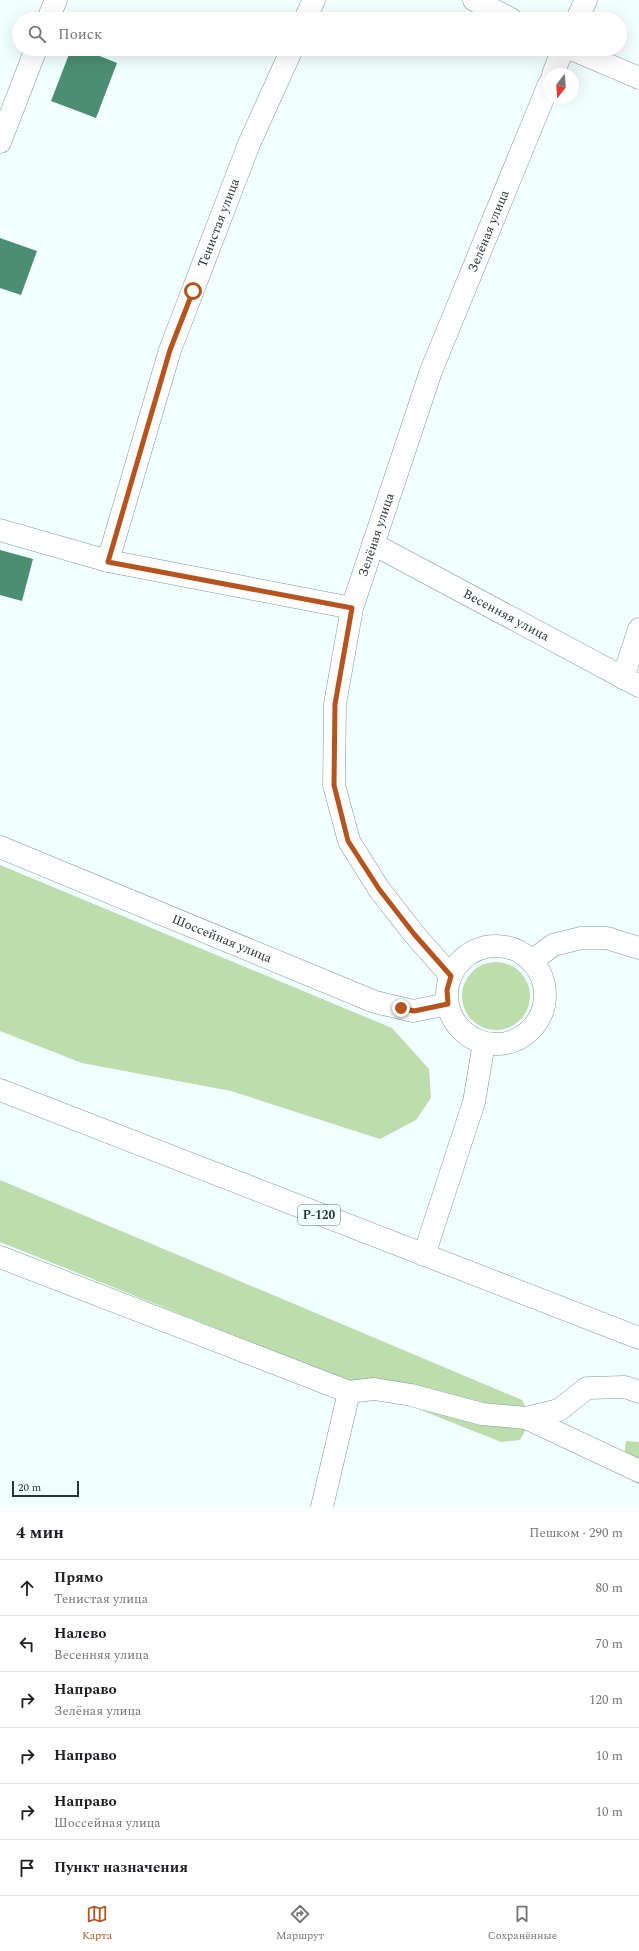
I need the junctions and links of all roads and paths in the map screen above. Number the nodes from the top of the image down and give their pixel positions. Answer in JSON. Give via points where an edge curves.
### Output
{"nodes":[{"id":1,"x":56,"y":0,"type":"edge"},
{"id":2,"x":314,"y":0,"type":"edge"},
{"id":3,"x":474,"y":0,"type":"edge"},
{"id":4,"x":586,"y":0,"type":"edge"},
{"id":5,"x":51,"y":12,"type":"edge"},
{"id":6,"x":308,"y":12,"type":"edge"},
{"id":7,"x":497,"y":12,"type":"edge"},
{"id":8,"x":580,"y":12,"type":"edge"},
{"id":9,"x":33,"y":56,"type":"edge"},
{"id":10,"x":289,"y":56,"type":"edge"},
{"id":11,"x":560,"y":56,"type":"edge"},
{"id":12,"x":587,"y":56,"type":"edge"},
{"id":13,"x":555,"y":68,"type":"edge"},
{"id":14,"x":639,"y":78,"type":"edge"},
{"id":15,"x":543,"y":98,"type":"edge"},
{"id":16,"x":0,"y":142,"type":"edge"},
{"id":17,"x":0,"y":530,"type":"edge"},
{"id":18,"x":372,"y":544,"type":"junction"},
{"id":19,"x":108,"y":562,"type":"junction"},
{"id":20,"x":352,"y":608,"type":"junction"},
{"id":21,"x":639,"y":630,"type":"edge"},
{"id":22,"x":631,"y":682,"type":"edge"},
{"id":23,"x":0,"y":847,"type":"edge"},
{"id":24,"x":639,"y":948,"type":"edge"},
{"id":25,"x":532,"y":961,"type":"junction"},
{"id":26,"x":451,"y":976,"type":"junction"},
{"id":27,"x":448,"y":1004,"type":"junction"},
{"id":28,"x":484,"y":1043,"type":"junction"},
{"id":29,"x":0,"y":1090,"type":"edge"},
{"id":30,"x":424,"y":1255,"type":"junction"},
{"id":31,"x":0,"y":1257,"type":"edge"},
{"id":32,"x":639,"y":1338,"type":"edge"},
{"id":33,"x":349,"y":1392,"type":"junction"},
{"id":34,"x":639,"y":1392,"type":"edge"},
{"id":35,"x":526,"y":1418,"type":"junction"},
{"id":36,"x":639,"y":1471,"type":"edge"},
{"id":37,"x":322,"y":1507,"type":"edge"}],
"edges":[{"from":1,"to":5,"type":"main road"},
{"from":2,"to":6,"type":"main road"},
{"from":3,"to":7,"type":"main road"},
{"from":4,"to":8,"type":"main road"},
{"from":9,"to":16,"type":"main road"},
{"from":10,"to":19,"type":"main road","name":"Тенистая улица","via":[[249,144],[170,350]]},
{"from":11,"to":13,"type":"main road"},
{"from":12,"to":14,"type":"main road"},
{"from":15,"to":18,"type":"main road","name":"Зелёная улица","via":[[430,371]]},
{"from":17,"to":19,"type":"main road"},
{"from":18,"to":20,"type":"main road","name":"Зелёная улица"},
{"from":18,"to":22,"type":"main road","name":"Весенняя улица"},
{"from":19,"to":20,"type":"main road"},
{"from":20,"to":26,"type":"main road","name":"Зелёная улица","via":[[335,704],[334,785],[348,841],[379,889]]},
{"from":21,"to":22,"type":"main road"},
{"from":23,"to":27,"type":"main road","name":"Шоссейная улица","via":[[375,1002],[414,1011]]},
{"from":24,"to":25,"type":"main road","via":[[607,938],[581,938],[553,945]]},
{"from":25,"to":26,"type":"main road","via":[[519,952],[503,947],[487,947],[472,953],[459,963]]},
{"from":25,"to":28,"type":"main road","via":[[541,974],[545,990],[544,1006],[539,1020],[529,1033],[515,1041],[500,1045]]},
{"from":26,"to":27,"type":"main road","via":[[447,990]]},
{"from":27,"to":28,"type":"main road","via":[[452,1017],[460,1029],[471,1038]]},
{"from":28,"to":30,"type":"main road","via":[[474,1102]]},
{"from":29,"to":30,"type":"main road","number":"Р-120"},
{"from":30,"to":32,"type":"main road","number":"Р-120"},
{"from":31,"to":33,"type":"main road"},
{"from":33,"to":35,"type":"main road","via":[[374,1389],[411,1395],[482,1414]]},
{"from":33,"to":37,"type":"main road"},
{"from":34,"to":35,"type":"main road","via":[[625,1387],[588,1388],[559,1410]]},
{"from":35,"to":36,"type":"main road"}]}
